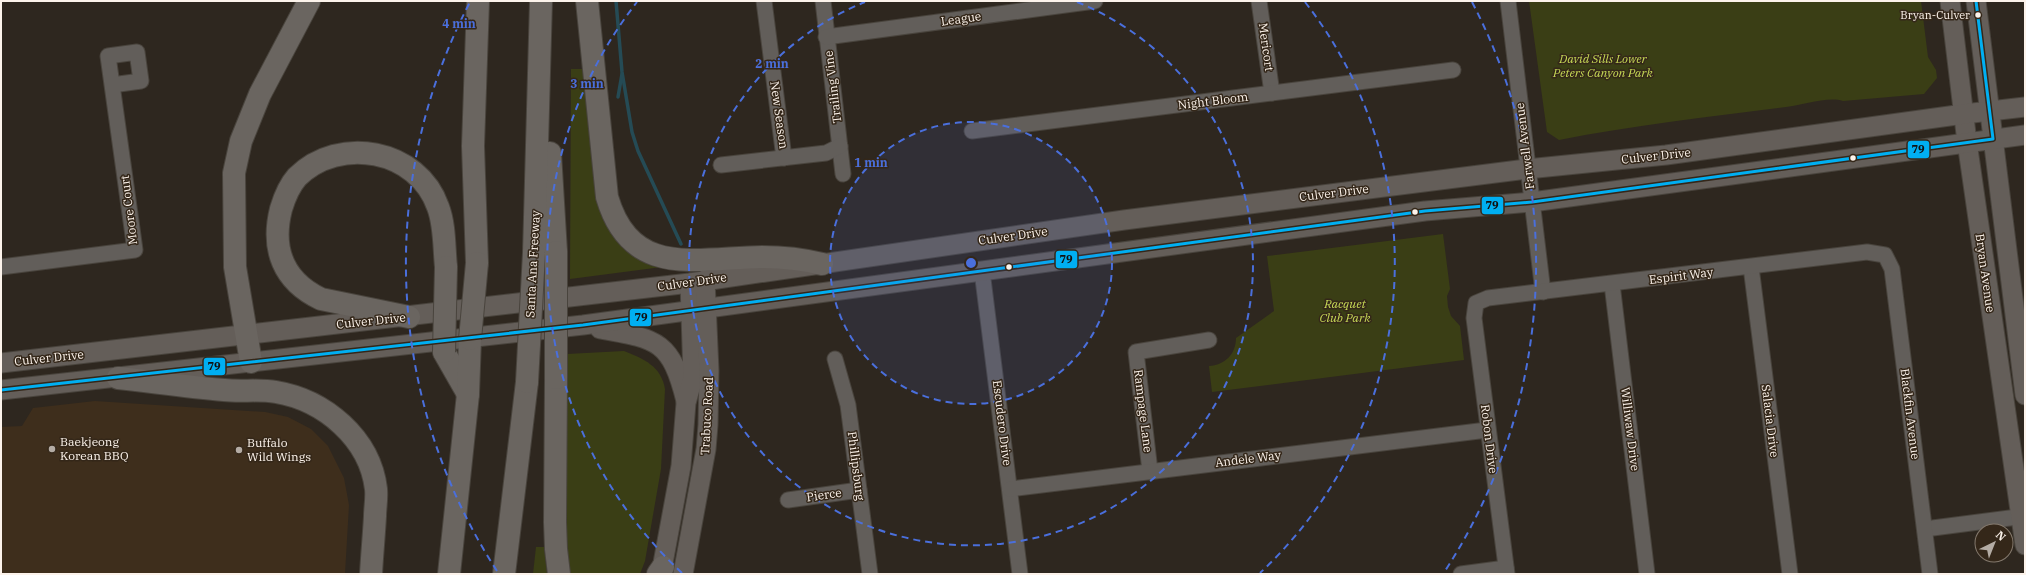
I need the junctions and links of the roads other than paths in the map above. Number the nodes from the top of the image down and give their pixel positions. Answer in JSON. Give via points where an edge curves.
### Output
{"nodes":[{"id":1,"x":309,"y":1,"type":"edge"},
{"id":2,"x":478,"y":1,"type":"edge"},
{"id":3,"x":541,"y":1,"type":"edge"},
{"id":4,"x":587,"y":1,"type":"edge"},
{"id":5,"x":764,"y":1,"type":"edge"},
{"id":6,"x":823,"y":1,"type":"edge"},
{"id":7,"x":1095,"y":1,"type":"edge"},
{"id":8,"x":1259,"y":1,"type":"edge"},
{"id":9,"x":1508,"y":1,"type":"edge"},
{"id":10,"x":1950,"y":1,"type":"edge"},
{"id":11,"x":1976,"y":1,"type":"edge"},
{"id":12,"x":826,"y":37,"type":"junction"},
{"id":13,"x":1453,"y":70,"type":"dead end"},
{"id":14,"x":112,"y":85,"type":"dead end"},
{"id":15,"x":1272,"y":94,"type":"junction"},
{"id":16,"x":2025,"y":107,"type":"edge"},
{"id":17,"x":1990,"y":111,"type":"junction"},
{"id":18,"x":1964,"y":114,"type":"junction"},
{"id":19,"x":972,"y":132,"type":"dead end"},
{"id":20,"x":2025,"y":135,"type":"edge"},
{"id":21,"x":1993,"y":138,"type":"junction"},
{"id":22,"x":1967,"y":142,"type":"junction"},
{"id":23,"x":840,"y":146,"type":"junction"},
{"id":24,"x":784,"y":158,"type":"junction"},
{"id":25,"x":721,"y":165,"type":"dead end"},
{"id":26,"x":1527,"y":169,"type":"junction"},
{"id":27,"x":843,"y":174,"type":"dead end"},
{"id":28,"x":1532,"y":202,"type":"junction"},
{"id":29,"x":1885,"y":255,"type":"joint"},
{"id":30,"x":822,"y":264,"type":"junction"},
{"id":31,"x":1751,"y":267,"type":"junction"},
{"id":32,"x":1,"y":268,"type":"edge"},
{"id":33,"x":982,"y":271,"type":"junction"},
{"id":34,"x":697,"y":282,"type":"junction"},
{"id":35,"x":1612,"y":284,"type":"junction"},
{"id":36,"x":1543,"y":292,"type":"junction"},
{"id":37,"x":1476,"y":303,"type":"joint"},
{"id":38,"x":699,"y":310,"type":"junction"},
{"id":39,"x":409,"y":317,"type":"junction"},
{"id":40,"x":583,"y":325,"type":"junction"},
{"id":41,"x":247,"y":334,"type":"junction"},
{"id":42,"x":1209,"y":340,"type":"dead end"},
{"id":43,"x":835,"y":359,"type":"dead end"},
{"id":44,"x":250,"y":362,"type":"junction"},
{"id":45,"x":1,"y":363,"type":"edge"},
{"id":46,"x":118,"y":378,"type":"junction"},
{"id":47,"x":2024,"y":385,"type":"edge"},
{"id":48,"x":467,"y":387,"type":"junction"},
{"id":49,"x":1,"y":390,"type":"edge"},
{"id":50,"x":686,"y":403,"type":"junction"},
{"id":51,"x":1487,"y":430,"type":"junction"},
{"id":52,"x":1150,"y":471,"type":"junction"},
{"id":53,"x":1010,"y":489,"type":"junction"},
{"id":54,"x":859,"y":490,"type":"junction"},
{"id":55,"x":788,"y":500,"type":"dead end"},
{"id":56,"x":2023,"y":516,"type":"edge"},
{"id":57,"x":1925,"y":529,"type":"junction"},
{"id":58,"x":2025,"y":545,"type":"edge"},
{"id":59,"x":1506,"y":571,"type":"edge"},
{"id":60,"x":661,"y":572,"type":"edge"},
{"id":61,"x":371,"y":574,"type":"edge"},
{"id":62,"x":449,"y":574,"type":"edge"},
{"id":63,"x":504,"y":574,"type":"edge"},
{"id":64,"x":559,"y":574,"type":"edge"},
{"id":65,"x":683,"y":574,"type":"edge"},
{"id":66,"x":870,"y":574,"type":"edge"},
{"id":67,"x":1020,"y":574,"type":"edge"},
{"id":68,"x":1461,"y":574,"type":"edge"},
{"id":69,"x":1647,"y":574,"type":"edge"},
{"id":70,"x":1790,"y":574,"type":"edge"},
{"id":71,"x":1930,"y":574,"type":"edge"}],
"edges":[{"from":1,"to":41,"type":"highway","via":[[260,94],[241,141],[234,173],[235,267]]},
{"from":2,"to":48,"type":"highway","bridge":true,"via":[[473,146],[477,264]]},
{"from":3,"to":63,"type":"highway","name":"Santa Ana Freeway","bridge":true,"via":[[534,253],[527,382]]},
{"from":3,"to":64,"type":"highway","bridge":true,"via":[[556,252],[555,528]]},
{"from":4,"to":30,"type":"highway","via":[[607,198],[625,235],[657,257],[674,261],[763,257],[797,258]]},
{"from":5,"to":24,"type":"street","name":"New Season"},
{"from":6,"to":12,"type":"street","name":"Trailing Vine"},
{"from":7,"to":12,"type":"street","name":"League"},
{"from":8,"to":15,"type":"street","name":"Mericort"},
{"from":9,"to":26,"type":"street","name":"Farwell Avenue"},
{"from":10,"to":18,"type":"main road","name":"Bryan Avenue"},
{"from":11,"to":17,"type":"main road","name":"Bryan Avenue"},
{"from":12,"to":23,"type":"street","name":"Trailing Vine"},
{"from":13,"to":15,"type":"street","name":"Night Bloom"},
{"from":14,"to":32,"type":"street","name":"Moore Court","via":[[135,250]]},
{"from":15,"to":19,"type":"street","name":"Night Bloom"},
{"from":16,"to":17,"type":"main road","name":"Culver Drive"},
{"from":17,"to":18,"type":"main road","name":"Culver Drive"},
{"from":17,"to":21,"type":"main road","name":"Bryan Avenue"},
{"from":18,"to":22,"type":"main road","name":"Bryan Avenue"},
{"from":18,"to":26,"type":"main road","name":"Culver Drive","via":[[1666,155]]},
{"from":20,"to":21,"type":"main road"},
{"from":21,"to":22,"type":"main road"},
{"from":21,"to":47,"type":"main road","name":"Bryan Avenue"},
{"from":22,"to":28,"type":"main road"},
{"from":22,"to":56,"type":"main road","name":"Bryan Avenue"},
{"from":23,"to":24,"type":"street","name":"New Season","via":[[826,153]]},
{"from":23,"to":27,"type":"street","name":"Trailing Vine"},
{"from":24,"to":25,"type":"street","name":"New Season"},
{"from":26,"to":28,"type":"street","name":"Farwell Avenue"},
{"from":26,"to":30,"type":"main road","name":"Culver Drive","via":[[1124,220]]},
{"from":28,"to":33,"type":"main road","via":[[1425,211]]},
{"from":28,"to":36,"type":"street","name":"Farwell Avenue"},
{"from":29,"to":31,"type":"street","name":"Espirit Way","via":[[1867,252]]},
{"from":29,"to":57,"type":"street","name":"Blackfin Avenue","via":[[1892,269]]},
{"from":30,"to":34,"type":"main road","name":"Culver Drive"},
{"from":31,"to":35,"type":"street","name":"Espirit Way"},
{"from":31,"to":70,"type":"street","name":"Salacia Drive"},
{"from":33,"to":38,"type":"main road"},
{"from":33,"to":53,"type":"street","name":"Escudero Drive"},
{"from":34,"to":38,"type":"main road","name":"Trabuco Road"},
{"from":34,"to":39,"type":"main road","name":"Culver Drive"},
{"from":35,"to":36,"type":"street","name":"Espirit Way"},
{"from":35,"to":69,"type":"street","name":"Williwaw Drive"},
{"from":36,"to":37,"type":"street","name":"Espirit Way","via":[[1488,298]]},
{"from":37,"to":51,"type":"street","name":"Robon Drive","via":[[1474,318]]},
{"from":38,"to":40,"type":"main road"},
{"from":38,"to":50,"type":"main road","name":"Trabuco Road","via":[[692,378]]},
{"from":38,"to":65,"type":"main road","name":"Trabuco Road","via":[[709,371],[708,431]]},
{"from":39,"to":41,"type":"main road","name":"Culver Drive"},
{"from":39,"to":48,"type":"highway","bridge":true,"via":[[321,299],[294,281],[281,260],[276,240],[284,200],[297,178],[319,161],[336,154],[374,154],[398,162],[416,175],[428,189],[438,207],[444,236],[444,352]]},
{"from":40,"to":44,"type":"main road"},
{"from":40,"to":50,"type":"main road","via":[[641,337],[658,344],[666,351],[677,370]]},
{"from":41,"to":44,"type":"highway"},
{"from":41,"to":45,"type":"main road","name":"Culver Drive"},
{"from":42,"to":52,"type":"street","name":"Rampage Lane","via":[[1136,352]]},
{"from":43,"to":54,"type":"street","name":"Phillipsburg","via":[[848,405]]},
{"from":44,"to":46,"type":"main road"},
{"from":46,"to":49,"type":"main road"},
{"from":46,"to":61,"type":"highway","via":[[225,390],[275,392],[302,398],[337,419],[363,450],[372,469],[376,490]]},
{"from":48,"to":62,"type":"highway"},
{"from":50,"to":60,"type":"main road","name":"Trabuco Road","via":[[681,466]]},
{"from":51,"to":52,"type":"street","name":"Andele Way"},
{"from":51,"to":59,"type":"street","name":"Robon Drive"},
{"from":52,"to":53,"type":"street","name":"Andele Way"},
{"from":53,"to":67,"type":"street","name":"Escudero Drive"},
{"from":54,"to":55,"type":"street","name":"Pierce"},
{"from":54,"to":66,"type":"street","name":"Phillipsburg"},
{"from":56,"to":57,"type":"street"},
{"from":56,"to":58,"type":"main road","name":"Bryan Avenue"},
{"from":57,"to":71,"type":"street","name":"Blackfin Avenue"},
{"from":59,"to":68,"type":"street"}]}
